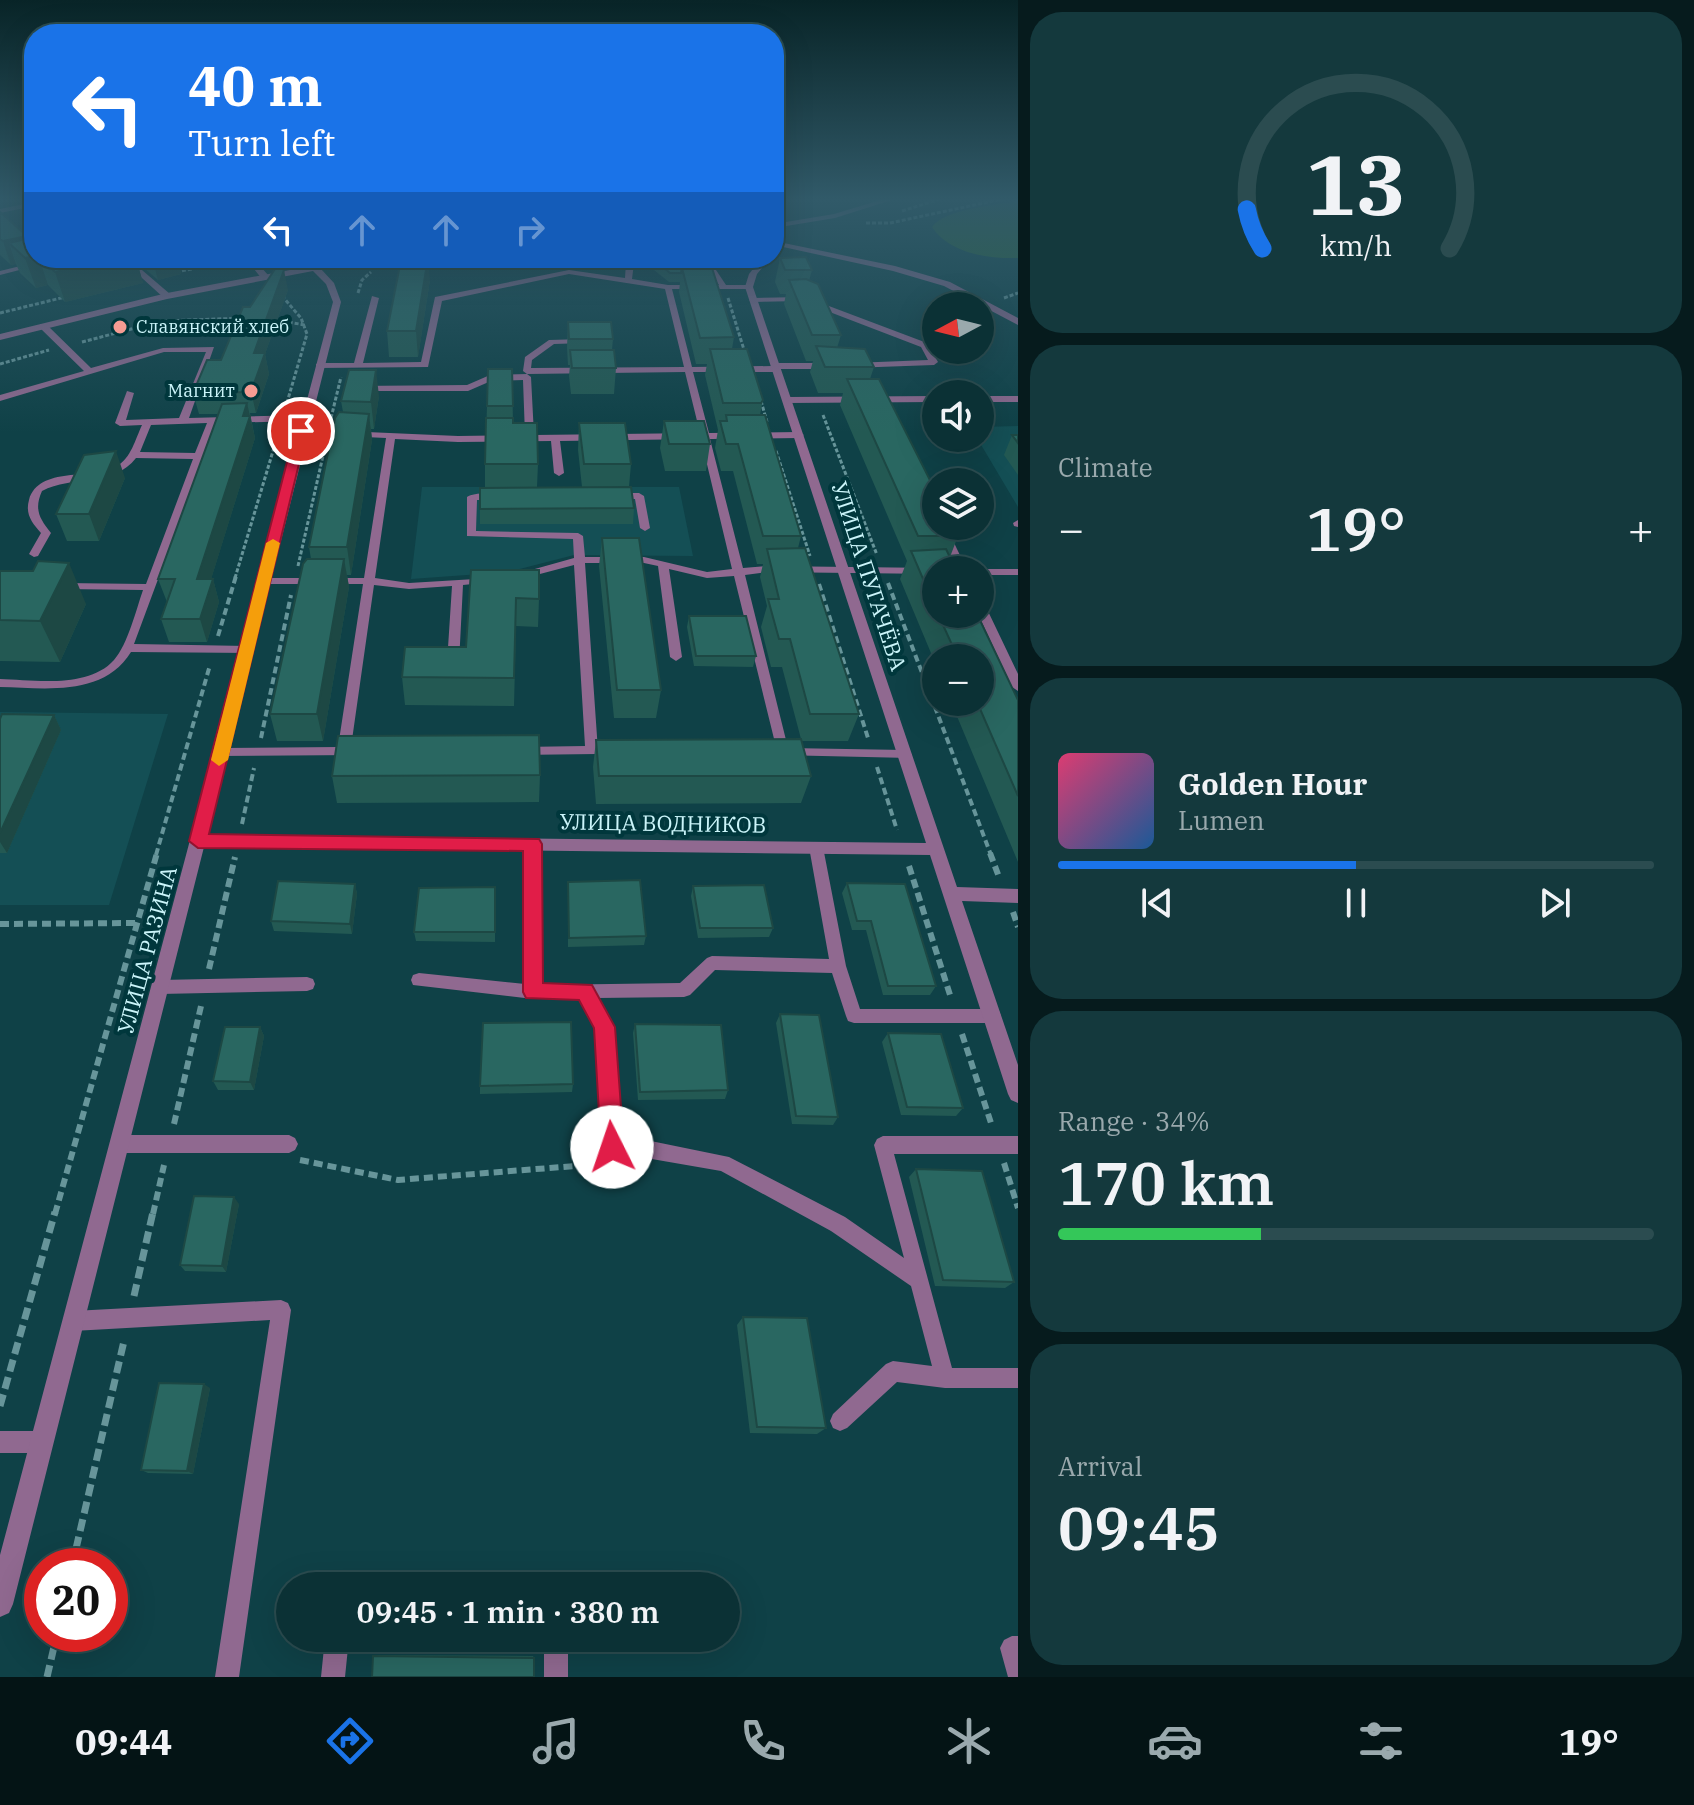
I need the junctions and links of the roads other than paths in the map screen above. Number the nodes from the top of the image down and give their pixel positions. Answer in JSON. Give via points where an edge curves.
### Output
{"nodes":[{"id":1,"x":145,"y":276,"type":"edge"},
{"id":2,"x":323,"y":276,"type":"edge"},
{"id":3,"x":548,"y":276,"type":"edge"},
{"id":4,"x":597,"y":276,"type":"edge"},
{"id":5,"x":629,"y":276,"type":"edge"},
{"id":6,"x":717,"y":276,"type":"edge"},
{"id":7,"x":753,"y":276,"type":"edge"},
{"id":8,"x":920,"y":276,"type":"edge"},
{"id":9,"x":265,"y":277,"type":"edge"},
{"id":10,"x":628,"y":281,"type":"junction"},
{"id":11,"x":668,"y":287,"type":"junction"},
{"id":12,"x":724,"y":287,"type":"junction"},
{"id":13,"x":751,"y":293,"type":"junction"},
{"id":14,"x":167,"y":296,"type":"junction"},
{"id":15,"x":375,"y":298,"type":"dead end"},
{"id":16,"x":825,"y":308,"type":"junction"},
{"id":17,"x":831,"y":322,"type":"edge"},
{"id":18,"x":1018,"y":322,"type":"edge"},
{"id":19,"x":43,"y":326,"type":"junction"},
{"id":20,"x":0,"y":337,"type":"edge"},
{"id":21,"x":597,"y":341,"type":"edge"},
{"id":22,"x":843,"y":352,"type":"edge"},
{"id":23,"x":319,"y":366,"type":"junction"},
{"id":24,"x":355,"y":366,"type":"junction"},
{"id":25,"x":849,"y":366,"type":"junction"},
{"id":26,"x":776,"y":368,"type":"junction"},
{"id":27,"x":688,"y":370,"type":"junction"},
{"id":28,"x":90,"y":372,"type":"junction"},
{"id":29,"x":348,"y":377,"type":"edge"},
{"id":30,"x":346,"y":388,"type":"edge"},
{"id":31,"x":130,"y":393,"type":"dead end"},
{"id":32,"x":0,"y":398,"type":"edge"},
{"id":33,"x":881,"y":399,"type":"junction"},
{"id":34,"x":922,"y":399,"type":"edge"},
{"id":35,"x":994,"y":399,"type":"edge"},
{"id":36,"x":1018,"y":399,"type":"edge"},
{"id":37,"x":787,"y":400,"type":"junction"},
{"id":38,"x":888,"y":414,"type":"edge"},
{"id":39,"x":339,"y":418,"type":"edge"},
{"id":40,"x":183,"y":421,"type":"junction"},
{"id":41,"x":212,"y":421,"type":"junction"},
{"id":42,"x":148,"y":422,"type":"junction"},
{"id":43,"x":303,"y":425,"type":"junction"},
{"id":44,"x":336,"y":433,"type":"junction"},
{"id":45,"x":799,"y":435,"type":"junction"},
{"id":46,"x":391,"y":436,"type":"junction"},
{"id":47,"x":707,"y":436,"type":"junction"},
{"id":48,"x":555,"y":438,"type":"junction"},
{"id":49,"x":530,"y":439,"type":"junction"},
{"id":50,"x":132,"y":455,"type":"junction"},
{"id":51,"x":199,"y":456,"type":"junction"},
{"id":52,"x":559,"y":473,"type":"dead end"},
{"id":53,"x":608,"y":496,"type":"edge"},
{"id":54,"x":517,"y":497,"type":"edge"},
{"id":55,"x":645,"y":528,"type":"dead end"},
{"id":56,"x":34,"y":554,"type":"dead end"},
{"id":57,"x":580,"y":560,"type":"junction"},
{"id":58,"x":663,"y":566,"type":"junction"},
{"id":59,"x":844,"y":570,"type":"junction"},
{"id":60,"x":922,"y":571,"type":"edge"},
{"id":61,"x":994,"y":572,"type":"edge"},
{"id":62,"x":1018,"y":572,"type":"edge"},
{"id":63,"x":740,"y":574,"type":"junction"},
{"id":64,"x":497,"y":579,"type":"edge"},
{"id":65,"x":510,"y":579,"type":"edge"},
{"id":66,"x":264,"y":581,"type":"junction"},
{"id":67,"x":370,"y":581,"type":"junction"},
{"id":68,"x":458,"y":582,"type":"junction"},
{"id":69,"x":45,"y":586,"type":"edge"},
{"id":70,"x":150,"y":587,"type":"junction"},
{"id":71,"x":990,"y":628,"type":"edge"},
{"id":72,"x":127,"y":648,"type":"junction"},
{"id":73,"x":247,"y":650,"type":"junction"},
{"id":74,"x":676,"y":657,"type":"dead end"},
{"id":75,"x":453,"y":663,"type":"edge"},
{"id":76,"x":0,"y":683,"type":"edge"},
{"id":77,"x":1018,"y":687,"type":"edge"},
{"id":78,"x":344,"y":752,"type":"junction"},
{"id":79,"x":360,"y":752,"type":"edge"},
{"id":80,"x":499,"y":752,"type":"edge"},
{"id":81,"x":221,"y":753,"type":"junction"},
{"id":82,"x":905,"y":755,"type":"junction"},
{"id":83,"x":198,"y":841,"type":"junction"},
{"id":84,"x":533,"y":844,"type":"junction"},
{"id":85,"x":816,"y":847,"type":"junction"},
{"id":86,"x":936,"y":849,"type":"junction"},
{"id":87,"x":952,"y":894,"type":"junction"},
{"id":88,"x":1012,"y":896,"type":"edge"},
{"id":89,"x":838,"y":966,"type":"junction"},
{"id":90,"x":419,"y":980,"type":"dead end"},
{"id":91,"x":307,"y":984,"type":"dead end"},
{"id":92,"x":160,"y":987,"type":"junction"},
{"id":93,"x":585,"y":991,"type":"junction"},
{"id":94,"x":533,"y":992,"type":"junction"},
{"id":95,"x":993,"y":1016,"type":"junction"},
{"id":96,"x":1018,"y":1094,"type":"edge"},
{"id":97,"x":119,"y":1144,"type":"junction"},
{"id":98,"x":289,"y":1144,"type":"road end"},
{"id":99,"x":1018,"y":1145,"type":"edge"},
{"id":100,"x":919,"y":1280,"type":"junction"},
{"id":101,"x":73,"y":1321,"type":"junction"},
{"id":102,"x":945,"y":1378,"type":"junction"},
{"id":103,"x":1018,"y":1378,"type":"edge"},
{"id":104,"x":840,"y":1421,"type":"dead end"},
{"id":105,"x":0,"y":1442,"type":"edge"},
{"id":106,"x":42,"y":1442,"type":"junction"},
{"id":107,"x":0,"y":1604,"type":"edge"},
{"id":108,"x":1018,"y":1648,"type":"edge"},
{"id":109,"x":336,"y":1652,"type":"edge"},
{"id":110,"x":556,"y":1652,"type":"edge"},
{"id":111,"x":1018,"y":1672,"type":"edge"},
{"id":112,"x":227,"y":1677,"type":"edge"},
{"id":113,"x":333,"y":1677,"type":"edge"},
{"id":114,"x":556,"y":1677,"type":"edge"}],
"edges":[{"from":1,"to":14,"type":"lane"},
{"from":2,"to":23,"type":"street","name":"УЛИЦА РАЗИНА","via":[[337,302]]},
{"from":3,"to":24,"type":"lane","via":[[438,299],[425,365]]},
{"from":4,"to":10,"type":"lane"},
{"from":5,"to":10,"type":"lane"},
{"from":6,"to":12,"type":"lane"},
{"from":7,"to":13,"type":"street"},
{"from":8,"to":18,"type":"street","via":[[947,284]]},
{"from":9,"to":14,"type":"street"},
{"from":10,"to":11,"type":"lane"},
{"from":11,"to":12,"type":"lane"},
{"from":11,"to":27,"type":"lane"},
{"from":12,"to":13,"type":"lane"},
{"from":13,"to":16,"type":"lane","via":[[802,299]]},
{"from":13,"to":26,"type":"street","name":"УЛИЦА ПУГАЧЁВА"},
{"from":14,"to":19,"type":"street"},
{"from":15,"to":24,"type":"lane"},
{"from":16,"to":17,"type":"lane"},
{"from":16,"to":25,"type":"lane","via":[[924,345],[934,362]]},
{"from":19,"to":20,"type":"street"},
{"from":19,"to":28,"type":"lane"},
{"from":21,"to":27,"type":"lane","via":[[552,342],[528,359],[527,371]]},
{"from":22,"to":25,"type":"lane"},
{"from":23,"to":24,"type":"lane"},
{"from":23,"to":43,"type":"street","name":"УЛИЦА РАЗИНА"},
{"from":24,"to":29,"type":"lane"},
{"from":25,"to":26,"type":"lane"},
{"from":26,"to":27,"type":"lane"},
{"from":26,"to":37,"type":"street","name":"УЛИЦА ПУГАЧЁВА"},
{"from":27,"to":47,"type":"lane"},
{"from":28,"to":32,"type":"lane"},
{"from":28,"to":40,"type":"lane","via":[[163,350],[211,349]]},
{"from":30,"to":49,"type":"lane","via":[[468,388],[490,378],[527,377]]},
{"from":31,"to":42,"type":"lane","via":[[120,423]]},
{"from":33,"to":34,"type":"lane"},
{"from":33,"to":37,"type":"lane"},
{"from":33,"to":38,"type":"lane"},
{"from":35,"to":36,"type":"lane"},
{"from":37,"to":45,"type":"street","name":"УЛИЦА ПУГАЧЁВА"},
{"from":39,"to":44,"type":"lane"},
{"from":40,"to":41,"type":"lane"},
{"from":40,"to":42,"type":"lane"},
{"from":41,"to":43,"type":"lane","via":[[282,418]]},
{"from":41,"to":51,"type":"lane"},
{"from":42,"to":50,"type":"lane"},
{"from":43,"to":44,"type":"lane"},
{"from":43,"to":66,"type":"street","name":"УЛИЦА РАЗИНА"},
{"from":44,"to":46,"type":"lane"},
{"from":45,"to":47,"type":"lane"},
{"from":45,"to":59,"type":"street","name":"УЛИЦА ПУГАЧЁВА"},
{"from":46,"to":49,"type":"lane"},
{"from":46,"to":67,"type":"lane"},
{"from":47,"to":48,"type":"lane"},
{"from":47,"to":63,"type":"lane"},
{"from":48,"to":49,"type":"lane"},
{"from":48,"to":52,"type":"lane"},
{"from":50,"to":51,"type":"lane"},
{"from":50,"to":56,"type":"lane","via":[[128,464],[108,473],[62,478],[38,489],[31,511],[46,533]]},
{"from":51,"to":70,"type":"lane"},
{"from":53,"to":55,"type":"lane","via":[[639,496]]},
{"from":54,"to":57,"type":"lane","via":[[472,497],[471,534],[578,536]]},
{"from":57,"to":58,"type":"lane","via":[[644,560]]},
{"from":57,"to":65,"type":"lane"},
{"from":57,"to":80,"type":"lane","via":[[599,752]]},
{"from":58,"to":63,"type":"lane","via":[[707,575]]},
{"from":58,"to":74,"type":"lane"},
{"from":59,"to":60,"type":"lane"},
{"from":59,"to":63,"type":"lane"},
{"from":59,"to":82,"type":"street","name":"УЛИЦА ПУГАЧЁВА"},
{"from":61,"to":62,"type":"lane"},
{"from":63,"to":82,"type":"lane","via":[[776,752]]},
{"from":64,"to":68,"type":"lane"},
{"from":66,"to":67,"type":"lane"},
{"from":66,"to":73,"type":"street","name":"УЛИЦА РАЗИНА"},
{"from":67,"to":68,"type":"lane","via":[[409,586]]},
{"from":67,"to":78,"type":"lane"},
{"from":68,"to":75,"type":"lane"},
{"from":69,"to":70,"type":"lane"},
{"from":70,"to":72,"type":"lane"},
{"from":71,"to":77,"type":"lane"},
{"from":72,"to":73,"type":"lane"},
{"from":72,"to":76,"type":"lane","via":[[120,665],[94,678]]},
{"from":73,"to":81,"type":"street","name":"УЛИЦА РАЗИНА"},
{"from":78,"to":79,"type":"lane"},
{"from":78,"to":81,"type":"lane"},
{"from":81,"to":83,"type":"street","name":"УЛИЦА РАЗИНА"},
{"from":82,"to":86,"type":"street","name":"УЛИЦА ПУГАЧЁВА"},
{"from":83,"to":84,"type":"street","name":"УЛИЦА ВОДНИКОВ"},
{"from":83,"to":92,"type":"street","name":"УЛИЦА РАЗИНА"},
{"from":84,"to":85,"type":"street","name":"УЛИЦА ВОДНИКОВ"},
{"from":84,"to":94,"type":"lane"},
{"from":85,"to":86,"type":"street","name":"УЛИЦА ВОДНИКОВ"},
{"from":85,"to":89,"type":"lane"},
{"from":86,"to":87,"type":"street","name":"УЛИЦА ПУГАЧЁВА"},
{"from":87,"to":88,"type":"street"},
{"from":87,"to":95,"type":"street","name":"УЛИЦА ПУГАЧЁВА"},
{"from":89,"to":93,"type":"lane","via":[[712,963],[684,990]]},
{"from":89,"to":95,"type":"lane","via":[[854,1016]]},
{"from":90,"to":94,"type":"lane"},
{"from":91,"to":92,"type":"lane"},
{"from":92,"to":97,"type":"street","name":"УЛИЦА РАЗИНА"},
{"from":93,"to":94,"type":"lane"},
{"from":93,"to":100,"type":"lane","via":[[605,1027],[612,1147],[723,1163],[838,1224]]},
{"from":95,"to":96,"type":"street","name":"УЛИЦА ПУГАЧЁВА"},
{"from":97,"to":98,"type":"lane"},
{"from":97,"to":101,"type":"street","name":"УЛИЦА РАЗИНА"},
{"from":99,"to":100,"type":"lane","via":[[883,1145]]},
{"from":100,"to":102,"type":"lane"},
{"from":101,"to":106,"type":"street","name":"УЛИЦА РАЗИНА"},
{"from":101,"to":112,"type":"lane","via":[[281,1310]]},
{"from":102,"to":103,"type":"lane"},
{"from":102,"to":104,"type":"lane","via":[[893,1371]]},
{"from":105,"to":106,"type":"lane"},
{"from":106,"to":107,"type":"street","name":"УЛИЦА РАЗИНА"},
{"from":108,"to":111,"type":"lane","via":[[1012,1648]]},
{"from":109,"to":113,"type":"lane"},
{"from":110,"to":114,"type":"lane"}]}
